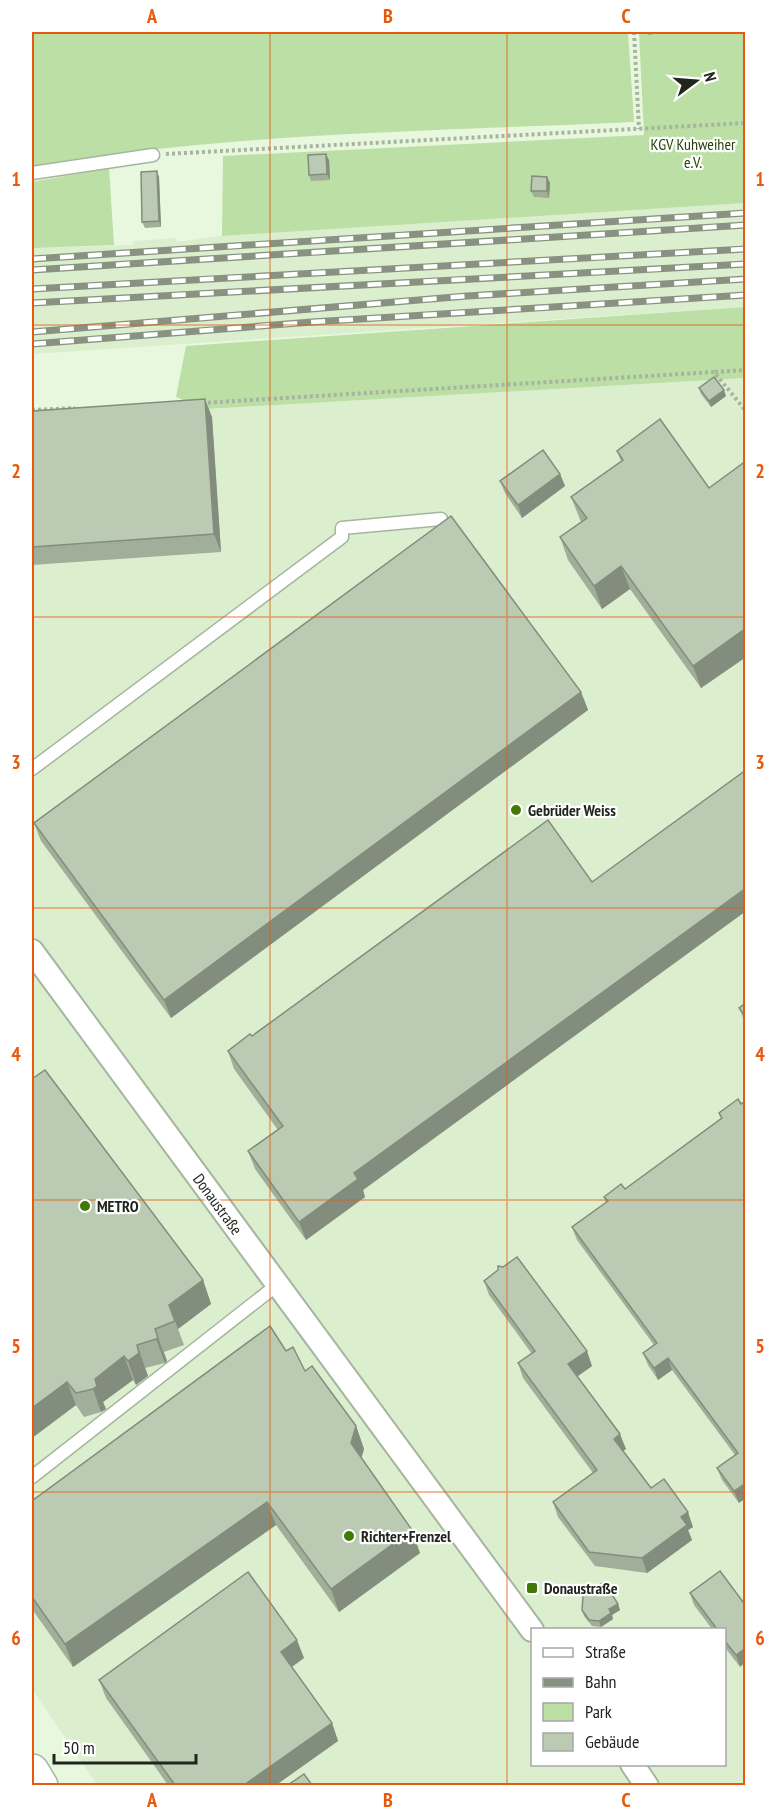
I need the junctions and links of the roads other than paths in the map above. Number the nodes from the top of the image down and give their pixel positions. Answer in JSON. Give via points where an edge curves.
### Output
{"nodes":[{"id":1,"x":153,"y":155,"type":"road end"},
{"id":2,"x":32,"y":173,"type":"edge"},
{"id":3,"x":441,"y":519,"type":"dead end"},
{"id":4,"x":32,"y":769,"type":"edge"},
{"id":5,"x":32,"y":951,"type":"edge"},
{"id":6,"x":277,"y":1285,"type":"junction"},
{"id":7,"x":32,"y":1477,"type":"edge"},
{"id":8,"x":531,"y":1629,"type":"edge"},
{"id":9,"x":633,"y":1766,"type":"edge"},
{"id":10,"x":32,"y":1771,"type":"edge"},
{"id":11,"x":41,"y":1785,"type":"edge"},
{"id":12,"x":647,"y":1785,"type":"edge"}],
"edges":[{"from":1,"to":2,"type":"lane"},
{"from":3,"to":4,"type":"lane","via":[[342,528],[342,537]]},
{"from":5,"to":6,"type":"street","name":"Donaustraße"},
{"from":6,"to":7,"type":"lane"},
{"from":6,"to":8,"type":"street","name":"Donaustraße"},
{"from":9,"to":12,"type":"street"},
{"from":10,"to":11,"type":"highway"}]}
